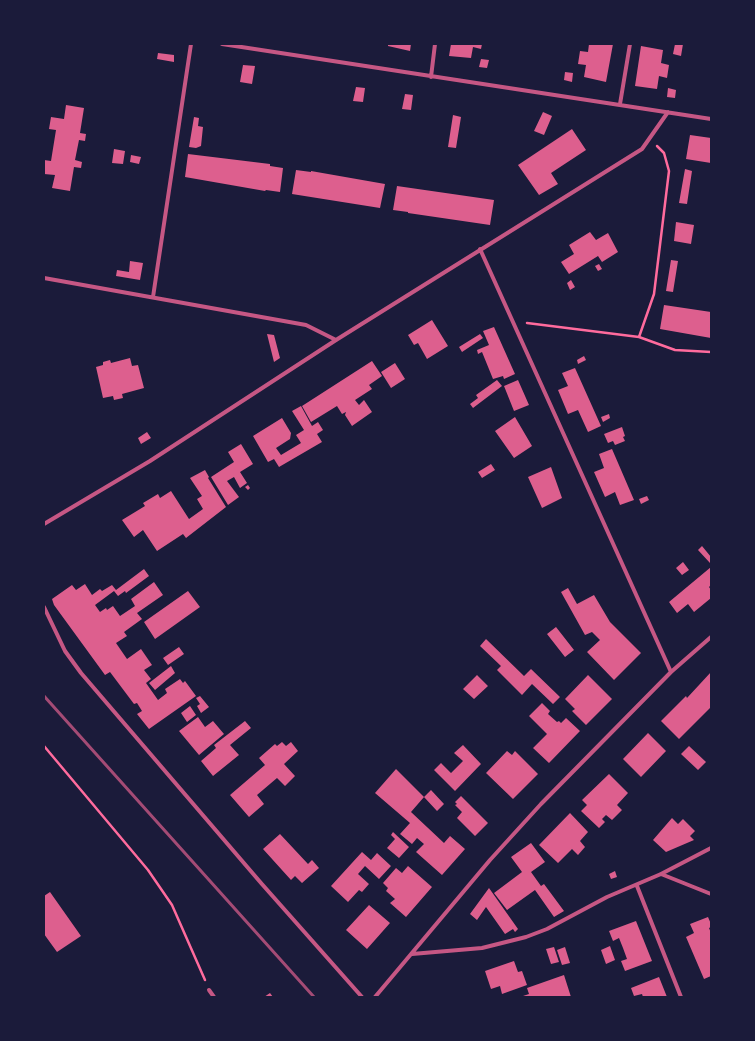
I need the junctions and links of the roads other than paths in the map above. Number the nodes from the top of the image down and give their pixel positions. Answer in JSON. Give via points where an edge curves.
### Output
{"nodes":[{"id":1,"x":191,"y":44,"type":"edge"},
{"id":2,"x":222,"y":44,"type":"edge"},
{"id":3,"x":435,"y":44,"type":"edge"},
{"id":4,"x":630,"y":44,"type":"edge"},
{"id":5,"x":246,"y":46,"type":"edge"},
{"id":6,"x":431,"y":77,"type":"junction"},
{"id":7,"x":620,"y":104,"type":"junction"},
{"id":8,"x":668,"y":112,"type":"junction"},
{"id":9,"x":711,"y":119,"type":"edge"},
{"id":10,"x":480,"y":249,"type":"junction"},
{"id":11,"x":44,"y":278,"type":"edge"},
{"id":12,"x":153,"y":297,"type":"junction"},
{"id":13,"x":336,"y":340,"type":"junction"},
{"id":14,"x":44,"y":524,"type":"edge"},
{"id":15,"x":44,"y":607,"type":"edge"},
{"id":16,"x":711,"y":637,"type":"edge"},
{"id":17,"x":671,"y":672,"type":"junction"},
{"id":18,"x":711,"y":848,"type":"edge"},
{"id":19,"x":661,"y":874,"type":"junction"},
{"id":20,"x":636,"y":886,"type":"junction"},
{"id":21,"x":711,"y":894,"type":"edge"},
{"id":22,"x":412,"y":954,"type":"junction"},
{"id":23,"x":209,"y":990,"type":"road end"},
{"id":24,"x":214,"y":997,"type":"edge"},
{"id":25,"x":362,"y":997,"type":"edge"},
{"id":26,"x":374,"y":997,"type":"edge"},
{"id":27,"x":681,"y":997,"type":"edge"}],
"edges":[{"from":1,"to":12,"type":"street"},
{"from":2,"to":5,"type":"street"},
{"from":3,"to":6,"type":"street"},
{"from":4,"to":7,"type":"street"},
{"from":5,"to":6,"type":"street"},
{"from":6,"to":7,"type":"street"},
{"from":7,"to":8,"type":"street"},
{"from":8,"to":9,"type":"street"},
{"from":8,"to":10,"type":"street","via":[[642,149]]},
{"from":10,"to":13,"type":"street"},
{"from":10,"to":17,"type":"street"},
{"from":11,"to":12,"type":"street"},
{"from":12,"to":13,"type":"street","via":[[306,325]]},
{"from":13,"to":14,"type":"street","via":[[150,461]]},
{"from":15,"to":25,"type":"street","via":[[65,651],[81,673]]},
{"from":16,"to":17,"type":"street"},
{"from":17,"to":22,"type":"street","via":[[546,799],[490,860]]},
{"from":18,"to":19,"type":"street"},
{"from":19,"to":20,"type":"street"},
{"from":19,"to":21,"type":"street"},
{"from":20,"to":22,"type":"street","via":[[607,897],[548,929],[507,943],[482,948]]},
{"from":20,"to":27,"type":"street"},
{"from":22,"to":26,"type":"street"},
{"from":23,"to":24,"type":"street"}]}
